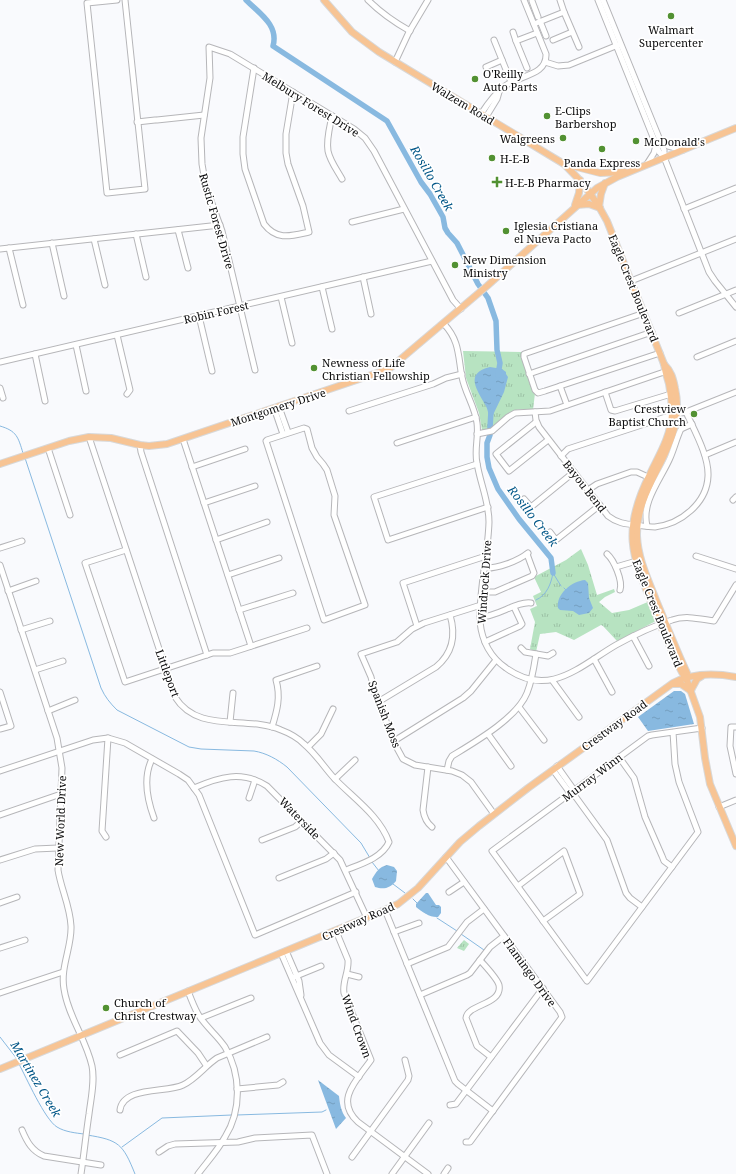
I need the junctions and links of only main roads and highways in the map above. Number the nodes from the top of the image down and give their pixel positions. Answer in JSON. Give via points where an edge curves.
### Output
{"nodes":[{"id":1,"x":324,"y":0,"type":"edge"},
{"id":2,"x":736,"y":128,"type":"edge"},
{"id":3,"x":564,"y":164,"type":"junction"},
{"id":4,"x":630,"y":171,"type":"junction"},
{"id":5,"x":580,"y":180,"type":"junction"},
{"id":6,"x":606,"y":183,"type":"junction"},
{"id":7,"x":590,"y":193,"type":"junction"},
{"id":8,"x":576,"y":207,"type":"junction"},
{"id":9,"x":600,"y":207,"type":"junction"},
{"id":10,"x":667,"y":371,"type":"junction"},
{"id":11,"x":675,"y":414,"type":"junction"},
{"id":12,"x":0,"y":464,"type":"edge"},
{"id":13,"x":635,"y":525,"type":"junction"},
{"id":14,"x":663,"y":623,"type":"junction"},
{"id":15,"x":678,"y":663,"type":"junction"},
{"id":16,"x":684,"y":667,"type":"junction"},
{"id":17,"x":703,"y":675,"type":"junction"},
{"id":18,"x":736,"y":677,"type":"edge"},
{"id":19,"x":686,"y":678,"type":"junction"},
{"id":20,"x":671,"y":684,"type":"junction"},
{"id":21,"x":691,"y":690,"type":"junction"},
{"id":22,"x":736,"y":846,"type":"edge"},
{"id":23,"x":0,"y":1069,"type":"edge"}],
"edges":[{"from":1,"to":3,"type":"main road","name":"Walzem Road","via":[[352,32],[369,45]]},
{"from":2,"to":4,"type":"main road"},
{"from":3,"to":4,"type":"main road","via":[[600,172]]},
{"from":3,"to":5,"type":"main road","name":"Walzem Road"},
{"from":4,"to":6,"type":"main road"},
{"from":5,"to":7,"type":"main road","name":"Walzem Road"},
{"from":5,"to":8,"type":"main road"},
{"from":6,"to":7,"type":"main road"},
{"from":6,"to":9,"type":"main road","via":[[601,194]]},
{"from":7,"to":8,"type":"main road","name":"Montgomery Drive"},
{"from":7,"to":9,"type":"main road","name":"Eagle Crest Boulevard"},
{"from":8,"to":9,"type":"main road","via":[[589,204]]},
{"from":8,"to":12,"type":"main road","name":"Montgomery Drive","via":[[488,286],[389,369],[183,439],[149,446],[89,436],[69,440]]},
{"from":9,"to":10,"type":"main road","name":"Eagle Crest Boulevard"},
{"from":10,"to":11,"type":"main road","name":"Eagle Crest Boulevard"},
{"from":10,"to":11,"type":"main road","name":"Eagle Crest Boulevard","via":[[676,390]]},
{"from":11,"to":13,"type":"main road","name":"Eagle Crest Boulevard","via":[[671,441]]},
{"from":11,"to":13,"type":"main road","name":"Eagle Crest Boulevard","via":[[636,506]]},
{"from":13,"to":14,"type":"main road","name":"Eagle Crest Boulevard","via":[[638,560]]},
{"from":14,"to":15,"type":"main road","name":"Eagle Crest Boulevard"},
{"from":14,"to":16,"type":"main road","name":"Eagle Crest Boulevard"},
{"from":15,"to":19,"type":"main road","name":"Eagle Crest Boulevard"},
{"from":15,"to":20,"type":"main road","via":[[679,673]]},
{"from":16,"to":17,"type":"main road","via":[[689,672]]},
{"from":16,"to":19,"type":"main road","name":"Eagle Crest Boulevard"},
{"from":17,"to":18,"type":"main road"},
{"from":17,"to":19,"type":"main road","name":"Crestway Road"},
{"from":17,"to":21,"type":"main road","via":[[697,679]]},
{"from":19,"to":20,"type":"main road","name":"Crestway Road"},
{"from":19,"to":21,"type":"main road","name":"Eagle Crest Boulevard"},
{"from":20,"to":21,"type":"main road","via":[[681,684]]},
{"from":20,"to":23,"type":"main road","name":"Crestway Road","via":[[494,814],[460,842],[418,888],[398,904]]},
{"from":21,"to":22,"type":"main road","name":"Eagle Crest Boulevard","via":[[702,728],[710,784]]}]}
